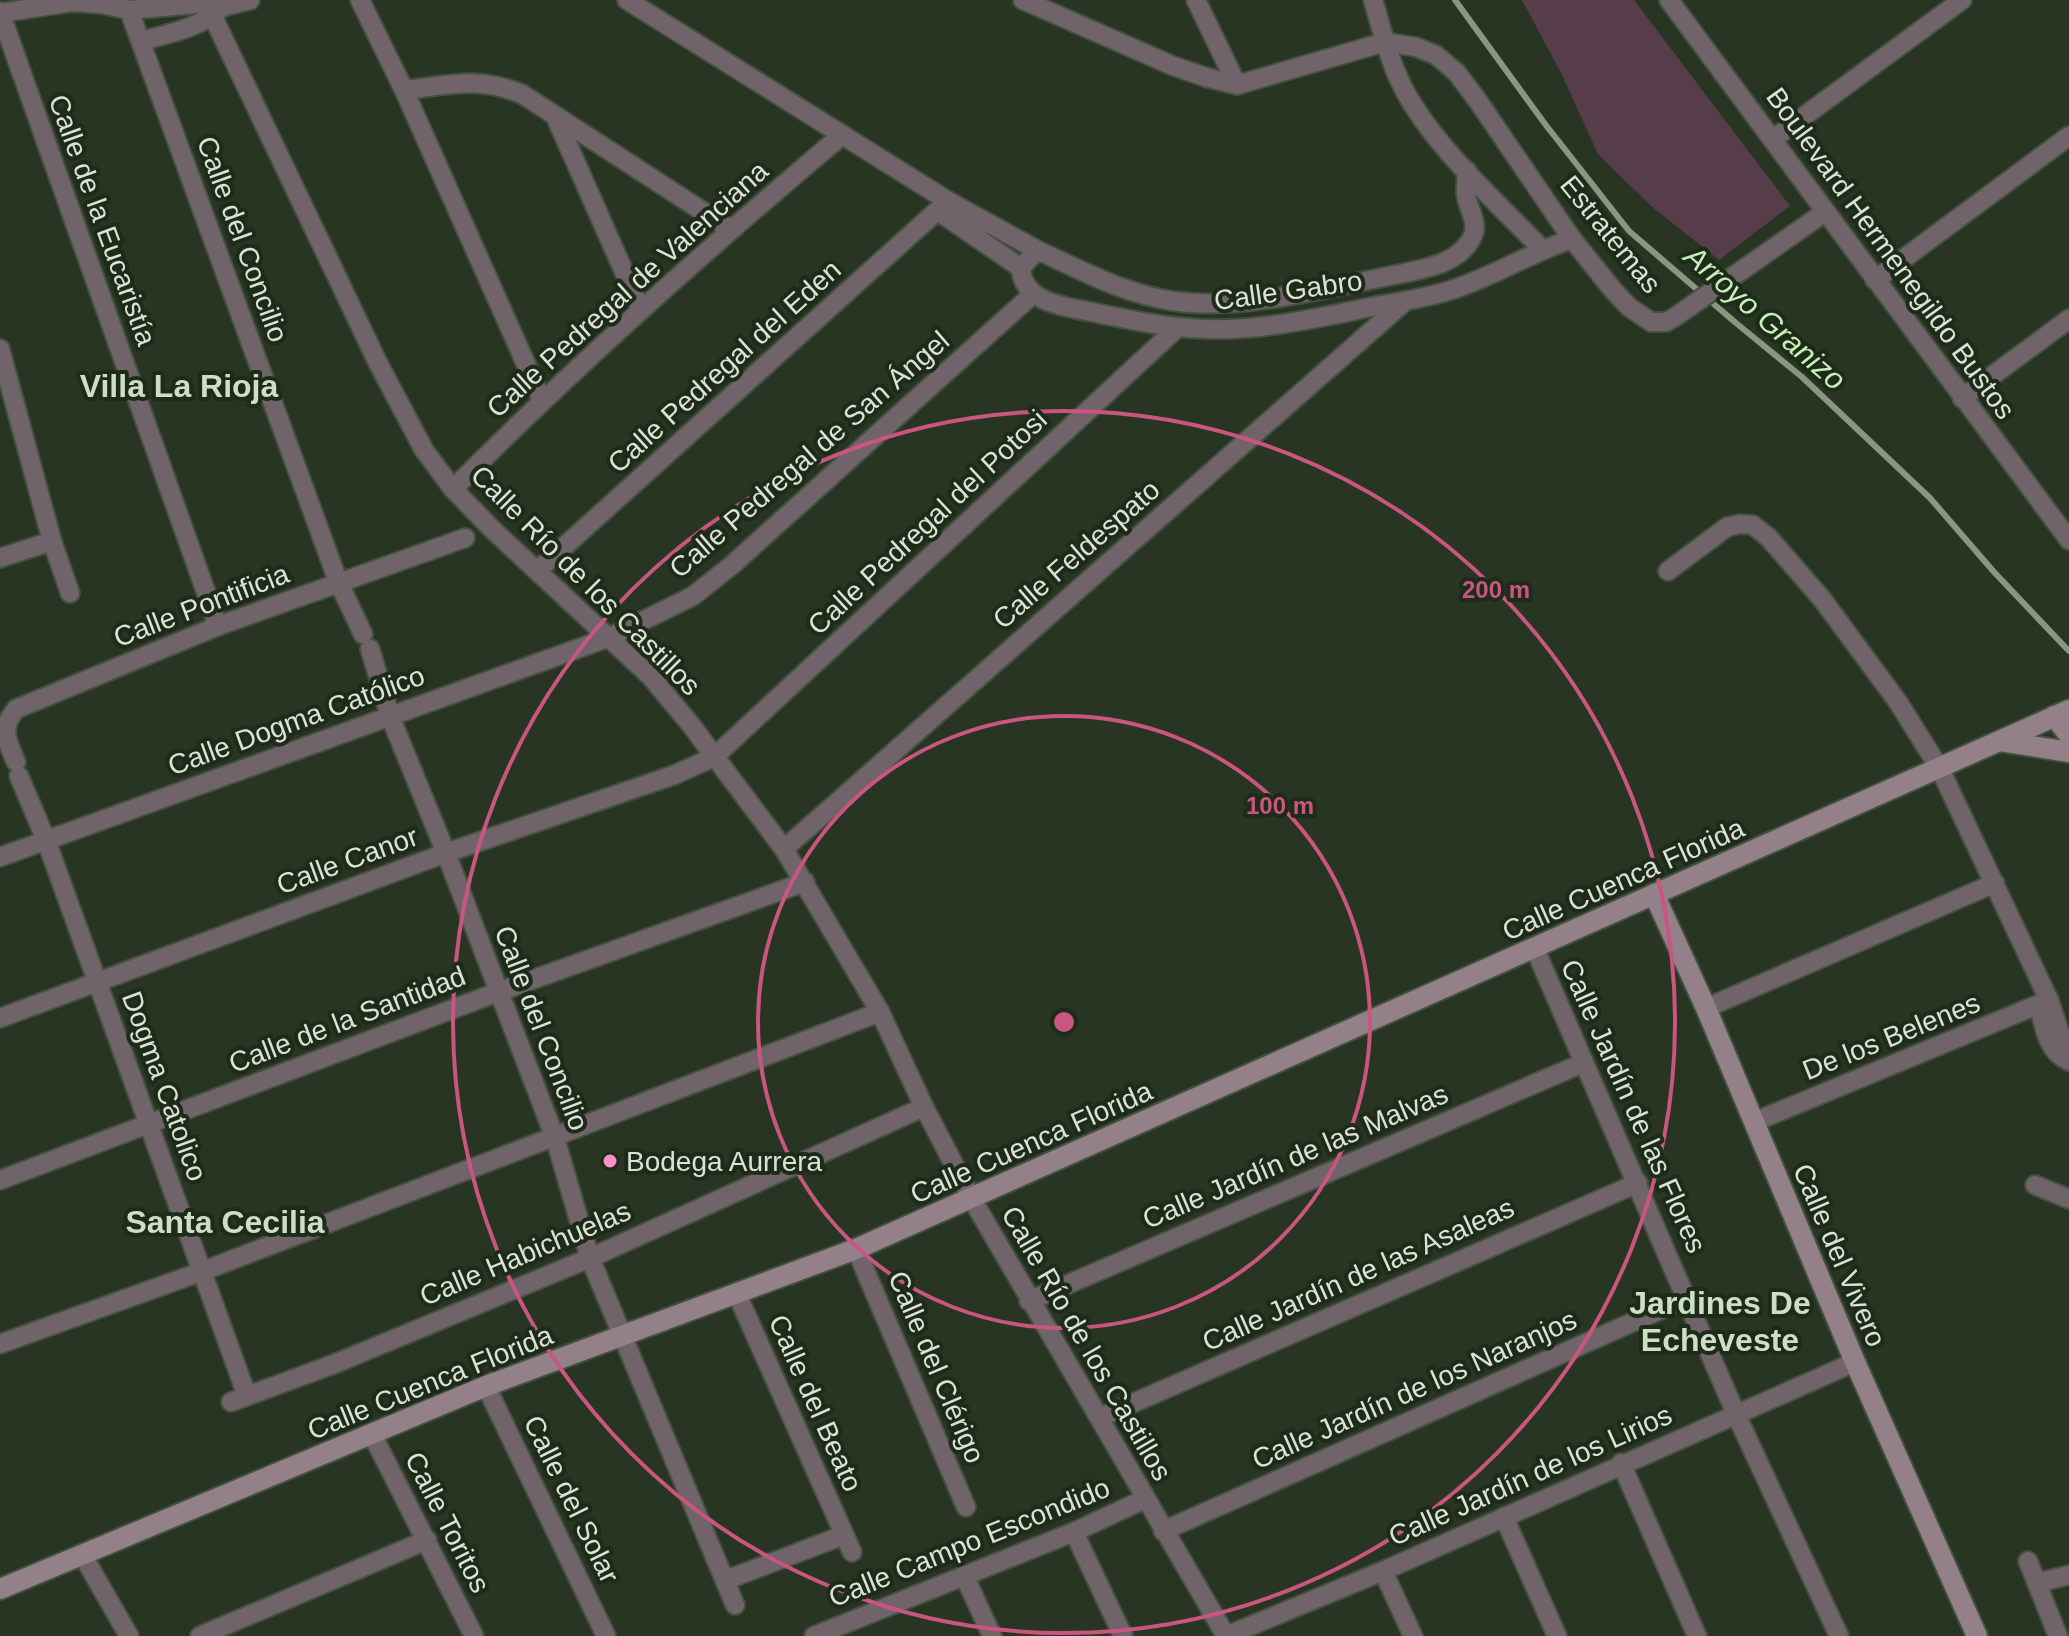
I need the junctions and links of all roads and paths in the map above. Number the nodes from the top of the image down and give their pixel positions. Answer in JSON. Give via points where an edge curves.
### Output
{"nodes":[{"id":1,"x":250,"y":0,"type":"edge"},
{"id":2,"x":360,"y":0,"type":"edge"},
{"id":3,"x":627,"y":0,"type":"edge"},
{"id":4,"x":1023,"y":0,"type":"edge"},
{"id":5,"x":1196,"y":0,"type":"edge"},
{"id":6,"x":1373,"y":0,"type":"edge"},
{"id":7,"x":1962,"y":0,"type":"edge"},
{"id":8,"x":1673,"y":2,"type":"edge"},
{"id":9,"x":211,"y":7,"type":"edge"},
{"id":10,"x":129,"y":10,"type":"junction"},
{"id":11,"x":0,"y":13,"type":"edge"},
{"id":12,"x":141,"y":41,"type":"junction"},
{"id":13,"x":1385,"y":42,"type":"junction"},
{"id":14,"x":1237,"y":85,"type":"junction"},
{"id":15,"x":404,"y":90,"type":"junction"},
{"id":16,"x":556,"y":118,"type":"junction"},
{"id":17,"x":842,"y":135,"type":"junction"},
{"id":18,"x":2069,"y":136,"type":"edge"},
{"id":19,"x":1773,"y":139,"type":"junction"},
{"id":20,"x":1467,"y":171,"type":"junction"},
{"id":21,"x":943,"y":206,"type":"junction"},
{"id":22,"x":1825,"y":212,"type":"junction"},
{"id":23,"x":730,"y":229,"type":"junction"},
{"id":24,"x":1572,"y":239,"type":"junction"},
{"id":25,"x":1542,"y":249,"type":"junction"},
{"id":26,"x":1037,"y":250,"type":"junction"},
{"id":27,"x":1021,"y":268,"type":"junction"},
{"id":28,"x":1875,"y":280,"type":"junction"},
{"id":29,"x":1033,"y":294,"type":"junction"},
{"id":30,"x":1406,"y":300,"type":"junction"},
{"id":31,"x":641,"y":310,"type":"junction"},
{"id":32,"x":2069,"y":319,"type":"edge"},
{"id":33,"x":1178,"y":327,"type":"junction"},
{"id":34,"x":0,"y":349,"type":"edge"},
{"id":35,"x":6,"y":390,"type":"edge"},
{"id":36,"x":1962,"y":398,"type":"junction"},
{"id":37,"x":542,"y":400,"type":"junction"},
{"id":38,"x":453,"y":489,"type":"junction"},
{"id":39,"x":465,"y":538,"type":"dead end"},
{"id":40,"x":2069,"y":540,"type":"edge"},
{"id":41,"x":52,"y":541,"type":"junction"},
{"id":42,"x":0,"y":558,"type":"edge"},
{"id":43,"x":537,"y":571,"type":"junction"},
{"id":44,"x":1668,"y":571,"type":"dead end"},
{"id":45,"x":338,"y":581,"type":"junction"},
{"id":46,"x":70,"y":593,"type":"dead end"},
{"id":47,"x":218,"y":626,"type":"junction"},
{"id":48,"x":610,"y":637,"type":"junction"},
{"id":49,"x":2061,"y":713,"type":"edge"},
{"id":50,"x":390,"y":716,"type":"junction"},
{"id":51,"x":2069,"y":735,"type":"edge"},
{"id":52,"x":2000,"y":741,"type":"junction"},
{"id":53,"x":2069,"y":752,"type":"edge"},
{"id":54,"x":714,"y":757,"type":"junction"},
{"id":55,"x":1940,"y":769,"type":"junction"},
{"id":56,"x":46,"y":840,"type":"junction"},
{"id":57,"x":784,"y":849,"type":"junction"},
{"id":58,"x":446,"y":853,"type":"junction"},
{"id":59,"x":0,"y":857,"type":"edge"},
{"id":60,"x":805,"y":882,"type":"junction"},
{"id":61,"x":1995,"y":883,"type":"junction"},
{"id":62,"x":1654,"y":894,"type":"junction"},
{"id":63,"x":1535,"y":949,"type":"junction"},
{"id":64,"x":98,"y":982,"type":"junction"},
{"id":65,"x":498,"y":992,"type":"junction"},
{"id":66,"x":2044,"y":1003,"type":"junction"},
{"id":67,"x":1706,"y":1008,"type":"junction"},
{"id":68,"x":880,"y":1012,"type":"junction"},
{"id":69,"x":0,"y":1018,"type":"edge"},
{"id":70,"x":2069,"y":1060,"type":"edge"},
{"id":71,"x":1583,"y":1063,"type":"junction"},
{"id":72,"x":924,"y":1107,"type":"junction"},
{"id":73,"x":1754,"y":1122,"type":"junction"},
{"id":74,"x":149,"y":1124,"type":"junction"},
{"id":75,"x":555,"y":1138,"type":"junction"},
{"id":76,"x":0,"y":1180,"type":"edge"},
{"id":77,"x":1638,"y":1183,"type":"junction"},
{"id":78,"x":2035,"y":1185,"type":"dead end"},
{"id":79,"x":972,"y":1199,"type":"junction"},
{"id":80,"x":2069,"y":1199,"type":"edge"},
{"id":81,"x":856,"y":1249,"type":"junction"},
{"id":82,"x":590,"y":1258,"type":"junction"},
{"id":83,"x":203,"y":1271,"type":"junction"},
{"id":84,"x":737,"y":1294,"type":"junction"},
{"id":85,"x":1687,"y":1298,"type":"junction"},
{"id":86,"x":1029,"y":1301,"type":"junction"},
{"id":87,"x":622,"y":1337,"type":"junction"},
{"id":88,"x":0,"y":1344,"type":"edge"},
{"id":89,"x":1855,"y":1362,"type":"junction"},
{"id":90,"x":486,"y":1386,"type":"junction"},
{"id":91,"x":239,"y":1399,"type":"joint"},
{"id":92,"x":1736,"y":1414,"type":"junction"},
{"id":93,"x":1101,"y":1417,"type":"junction"},
{"id":94,"x":372,"y":1434,"type":"junction"},
{"id":95,"x":1621,"y":1463,"type":"junction"},
{"id":96,"x":1145,"y":1499,"type":"junction"},
{"id":97,"x":966,"y":1507,"type":"dead end"},
{"id":98,"x":1504,"y":1517,"type":"junction"},
{"id":99,"x":1163,"y":1531,"type":"junction"},
{"id":100,"x":1074,"y":1532,"type":"junction"},
{"id":101,"x":427,"y":1540,"type":"junction"},
{"id":102,"x":82,"y":1554,"type":"junction"},
{"id":103,"x":2028,"y":1561,"type":"dead end"},
{"id":104,"x":1383,"y":1571,"type":"junction"},
{"id":105,"x":964,"y":1575,"type":"junction"},
{"id":106,"x":2069,"y":1575,"type":"edge"},
{"id":107,"x":726,"y":1580,"type":"junction"},
{"id":108,"x":2037,"y":1583,"type":"junction"},
{"id":109,"x":0,"y":1589,"type":"edge"},
{"id":110,"x":735,"y":1605,"type":"dead end"},
{"id":111,"x":860,"y":1627,"type":"edge"},
{"id":112,"x":129,"y":1636,"type":"edge"},
{"id":113,"x":200,"y":1636,"type":"edge"},
{"id":114,"x":474,"y":1636,"type":"edge"},
{"id":115,"x":606,"y":1636,"type":"edge"},
{"id":116,"x":814,"y":1636,"type":"edge"},
{"id":117,"x":992,"y":1636,"type":"edge"},
{"id":118,"x":1123,"y":1636,"type":"edge"},
{"id":119,"x":1226,"y":1636,"type":"edge"},
{"id":120,"x":1413,"y":1636,"type":"edge"},
{"id":121,"x":1557,"y":1636,"type":"edge"},
{"id":122,"x":1697,"y":1636,"type":"edge"},
{"id":123,"x":1839,"y":1636,"type":"edge"},
{"id":124,"x":1977,"y":1636,"type":"edge"},
{"id":125,"x":2058,"y":1636,"type":"edge"}],
"edges":[{"from":1,"to":9,"type":"street"},
{"from":2,"to":15,"type":"street"},
{"from":3,"to":17,"type":"street","name":"Calle Gabro"},
{"from":4,"to":14,"type":"street","via":[[1171,65]]},
{"from":5,"to":14,"type":"street"},
{"from":6,"to":13,"type":"street"},
{"from":7,"to":19,"type":"street"},
{"from":8,"to":19,"type":"street","name":"Boulevard Hermenegildo Bustos"},
{"from":9,"to":10,"type":"street"},
{"from":9,"to":12,"type":"street","via":[[175,32]]},
{"from":9,"to":38,"type":"street","name":"Calle Río de los Castillos","via":[[402,411]]},
{"from":10,"to":11,"type":"street","via":[[72,2]]},
{"from":10,"to":12,"type":"street","name":"Calle del Concilio"},
{"from":11,"to":47,"type":"street","name":"Calle de la Eucaristía"},
{"from":12,"to":45,"type":"street","name":"Calle del Concilio"},
{"from":13,"to":14,"type":"street"},
{"from":13,"to":20,"type":"street","via":[[1416,108]]},
{"from":13,"to":24,"type":"street","name":"Estratemas","via":[[1436,55],[1457,73]]},
{"from":15,"to":16,"type":"street","via":[[496,84],[522,94]]},
{"from":15,"to":37,"type":"street"},
{"from":16,"to":23,"type":"street"},
{"from":16,"to":31,"type":"street"},
{"from":17,"to":21,"type":"street","name":"Calle Gabro"},
{"from":17,"to":23,"type":"street","name":"Calle Pedregal de Valenciana"},
{"from":18,"to":28,"type":"street"},
{"from":19,"to":22,"type":"street","name":"Boulevard Hermenegildo Bustos"},
{"from":20,"to":25,"type":"street"},
{"from":20,"to":26,"type":"street","name":"Calle Gabro","via":[[1465,190],[1475,227],[1462,251],[1445,263],[1301,294],[1218,303],[1173,301],[1111,284]]},
{"from":21,"to":26,"type":"street","name":"Calle Gabro"},
{"from":21,"to":27,"type":"street","name":"Calle Gabro"},
{"from":21,"to":43,"type":"street","name":"Calle Pedregal del Eden"},
{"from":22,"to":24,"type":"street","name":"Estratemas","via":[[1659,323],[1638,314],[1613,290]]},
{"from":22,"to":28,"type":"street","name":"Boulevard Hermenegildo Bustos"},
{"from":23,"to":31,"type":"street","name":"Calle Pedregal de Valenciana"},
{"from":24,"to":25,"type":"street","name":"Calle Gabro"},
{"from":25,"to":30,"type":"street","name":"Calle Gabro","via":[[1449,291]]},
{"from":26,"to":27,"type":"street"},
{"from":27,"to":29,"type":"street"},
{"from":28,"to":36,"type":"street","name":"Boulevard Hermenegildo Bustos"},
{"from":29,"to":33,"type":"street","name":"Calle Gabro","via":[[1078,310]]},
{"from":29,"to":48,"type":"street","name":"Calle Pedregal de San Ángel","via":[[722,573],[693,596]]},
{"from":30,"to":33,"type":"street","name":"Calle Gabro","via":[[1252,326]]},
{"from":30,"to":57,"type":"street","name":"Calle Feldespato"},
{"from":31,"to":37,"type":"street","name":"Calle Pedregal de Valenciana"},
{"from":32,"to":36,"type":"street"},
{"from":33,"to":54,"type":"street","name":"Calle Pedregal del Potosi"},
{"from":34,"to":35,"type":"street"},
{"from":35,"to":41,"type":"street"},
{"from":36,"to":40,"type":"street","name":"Boulevard Hermenegildo Bustos"},
{"from":37,"to":38,"type":"street","name":"Calle Pedregal de Valenciana"},
{"from":38,"to":43,"type":"street","name":"Calle Río de los Castillos"},
{"from":39,"to":45,"type":"street","name":"Calle Pontificia"},
{"from":41,"to":42,"type":"street"},
{"from":41,"to":46,"type":"street"},
{"from":43,"to":48,"type":"street","name":"Calle Río de los Castillos"},
{"from":44,"to":55,"type":"street","via":[[1727,527],[1753,525],[1857,645]]},
{"from":45,"to":47,"type":"street","name":"Calle Pontificia"},
{"from":45,"to":50,"type":"street","name":"Calle del Concilio","via":[[367,642]]},
{"from":47,"to":56,"type":"street","name":"Calle Pontificia","via":[[16,709],[6,720],[3,731]]},
{"from":48,"to":50,"type":"street","name":"Calle Dogma Católico"},
{"from":48,"to":54,"type":"street","name":"Calle Río de los Castillos","via":[[651,677]]},
{"from":49,"to":51,"type":"street"},
{"from":49,"to":52,"type":"street","name":"Calle Cuenca Florida"},
{"from":50,"to":56,"type":"street","name":"Calle Dogma Católico"},
{"from":50,"to":58,"type":"street","name":"Calle del Concilio"},
{"from":52,"to":53,"type":"street"},
{"from":52,"to":55,"type":"street","name":"Calle Cuenca Florida"},
{"from":54,"to":57,"type":"street","name":"Calle Río de los Castillos"},
{"from":54,"to":58,"type":"street","name":"Calle Canor"},
{"from":55,"to":61,"type":"street"},
{"from":55,"to":62,"type":"street","name":"Calle Cuenca Florida"},
{"from":56,"to":59,"type":"street","name":"Calle Dogma Católico"},
{"from":56,"to":64,"type":"street","name":"Dogma Catolico"},
{"from":57,"to":60,"type":"street","name":"Calle Río de los Castillos"},
{"from":58,"to":64,"type":"street","name":"Calle Canor"},
{"from":58,"to":65,"type":"street","name":"Calle del Concilio"},
{"from":60,"to":65,"type":"street","name":"Calle de la Santidad"},
{"from":60,"to":68,"type":"street","name":"Calle Río de los Castillos"},
{"from":61,"to":66,"type":"street"},
{"from":61,"to":67,"type":"street"},
{"from":62,"to":63,"type":"street","name":"Calle Cuenca Florida"},
{"from":62,"to":67,"type":"street","name":"Calle del Vivero"},
{"from":63,"to":71,"type":"street","name":"Calle Jardín de las Flores"},
{"from":63,"to":79,"type":"street","name":"Calle Cuenca Florida"},
{"from":64,"to":69,"type":"street","name":"Calle Canor"},
{"from":64,"to":74,"type":"street","name":"Dogma Catolico"},
{"from":65,"to":74,"type":"street","name":"Calle de la Santidad"},
{"from":65,"to":75,"type":"street","name":"Calle del Concilio"},
{"from":66,"to":70,"type":"street"},
{"from":66,"to":73,"type":"street","name":"De los Belenes"},
{"from":67,"to":73,"type":"street","name":"Calle del Vivero"},
{"from":68,"to":72,"type":"street","name":"Calle Río de los Castillos"},
{"from":68,"to":75,"type":"street"},
{"from":71,"to":77,"type":"street","name":"Calle Jardín de las Flores"},
{"from":71,"to":86,"type":"street","name":"Calle Jardín de las Malvas"},
{"from":72,"to":79,"type":"street","name":"Calle Río de los Castillos"},
{"from":72,"to":82,"type":"street","name":"Calle Habichuelas"},
{"from":73,"to":89,"type":"street","name":"Calle del Vivero"},
{"from":74,"to":76,"type":"street","name":"Calle de la Santidad"},
{"from":74,"to":83,"type":"street","name":"Dogma Catolico"},
{"from":75,"to":82,"type":"street","name":"Calle del Concilio"},
{"from":75,"to":83,"type":"street"},
{"from":77,"to":85,"type":"street","name":"Calle Jardín de las Flores"},
{"from":77,"to":93,"type":"street","name":"Calle Jardín de las Asaleas"},
{"from":78,"to":80,"type":"street"},
{"from":79,"to":81,"type":"street","name":"Calle Cuenca Florida"},
{"from":79,"to":86,"type":"street","name":"Calle Río de los Castillos"},
{"from":81,"to":84,"type":"street","name":"Calle Cuenca Florida"},
{"from":81,"to":97,"type":"street","name":"Calle del Clérigo"},
{"from":82,"to":87,"type":"street","name":"Calle del Concilio"},
{"from":82,"to":91,"type":"street","name":"Calle Habichuelas"},
{"from":83,"to":88,"type":"street"},
{"from":83,"to":91,"type":"street","name":"Dogma Catolico"},
{"from":84,"to":87,"type":"street","name":"Calle Cuenca Florida"},
{"from":84,"to":107,"type":"street","name":"Calle del Beato","via":[[848,1544]]},
{"from":85,"to":92,"type":"street","name":"Calle Jardín de las Flores"},
{"from":85,"to":99,"type":"street","name":"Calle Jardín de los Naranjos"},
{"from":86,"to":93,"type":"street","name":"Calle Río de los Castillos"},
{"from":87,"to":90,"type":"street","name":"Calle Cuenca Florida"},
{"from":87,"to":107,"type":"street","name":"Calle del Concilio"},
{"from":89,"to":92,"type":"street","name":"Calle Jardín de los Lirios"},
{"from":89,"to":124,"type":"street","name":"Calle del Vivero"},
{"from":90,"to":94,"type":"street","name":"Calle Cuenca Florida"},
{"from":90,"to":115,"type":"street","name":"Calle del Solar"},
{"from":92,"to":95,"type":"street","name":"Calle Jardín de los Lirios"},
{"from":92,"to":123,"type":"street","name":"Calle Jardín de las Flores"},
{"from":93,"to":96,"type":"street","name":"Calle Río de los Castillos"},
{"from":94,"to":101,"type":"street","name":"Calle Toritos"},
{"from":94,"to":102,"type":"street","name":"Calle Cuenca Florida"},
{"from":95,"to":98,"type":"street","name":"Calle Jardín de los Lirios"},
{"from":95,"to":122,"type":"street"},
{"from":96,"to":99,"type":"street","name":"Calle Río de los Castillos"},
{"from":96,"to":100,"type":"street","name":"Calle Campo Escondido"},
{"from":98,"to":104,"type":"street","name":"Calle Jardín de los Lirios"},
{"from":98,"to":121,"type":"street"},
{"from":99,"to":119,"type":"street","name":"Calle Río de los Castillos"},
{"from":100,"to":105,"type":"street","name":"Calle Campo Escondido"},
{"from":100,"to":118,"type":"street"},
{"from":101,"to":113,"type":"street"},
{"from":101,"to":114,"type":"street","name":"Calle Toritos"},
{"from":102,"to":109,"type":"street","name":"Calle Cuenca Florida"},
{"from":102,"to":112,"type":"street"},
{"from":103,"to":108,"type":"street"},
{"from":104,"to":119,"type":"street","name":"Calle Jardín de los Lirios"},
{"from":104,"to":120,"type":"street"},
{"from":105,"to":111,"type":"street","name":"Calle Campo Escondido"},
{"from":105,"to":117,"type":"street"},
{"from":106,"to":108,"type":"street"},
{"from":107,"to":110,"type":"street","name":"Calle del Concilio"},
{"from":108,"to":125,"type":"street"},
{"from":111,"to":116,"type":"street","name":"Calle Campo Escondido"}]}
